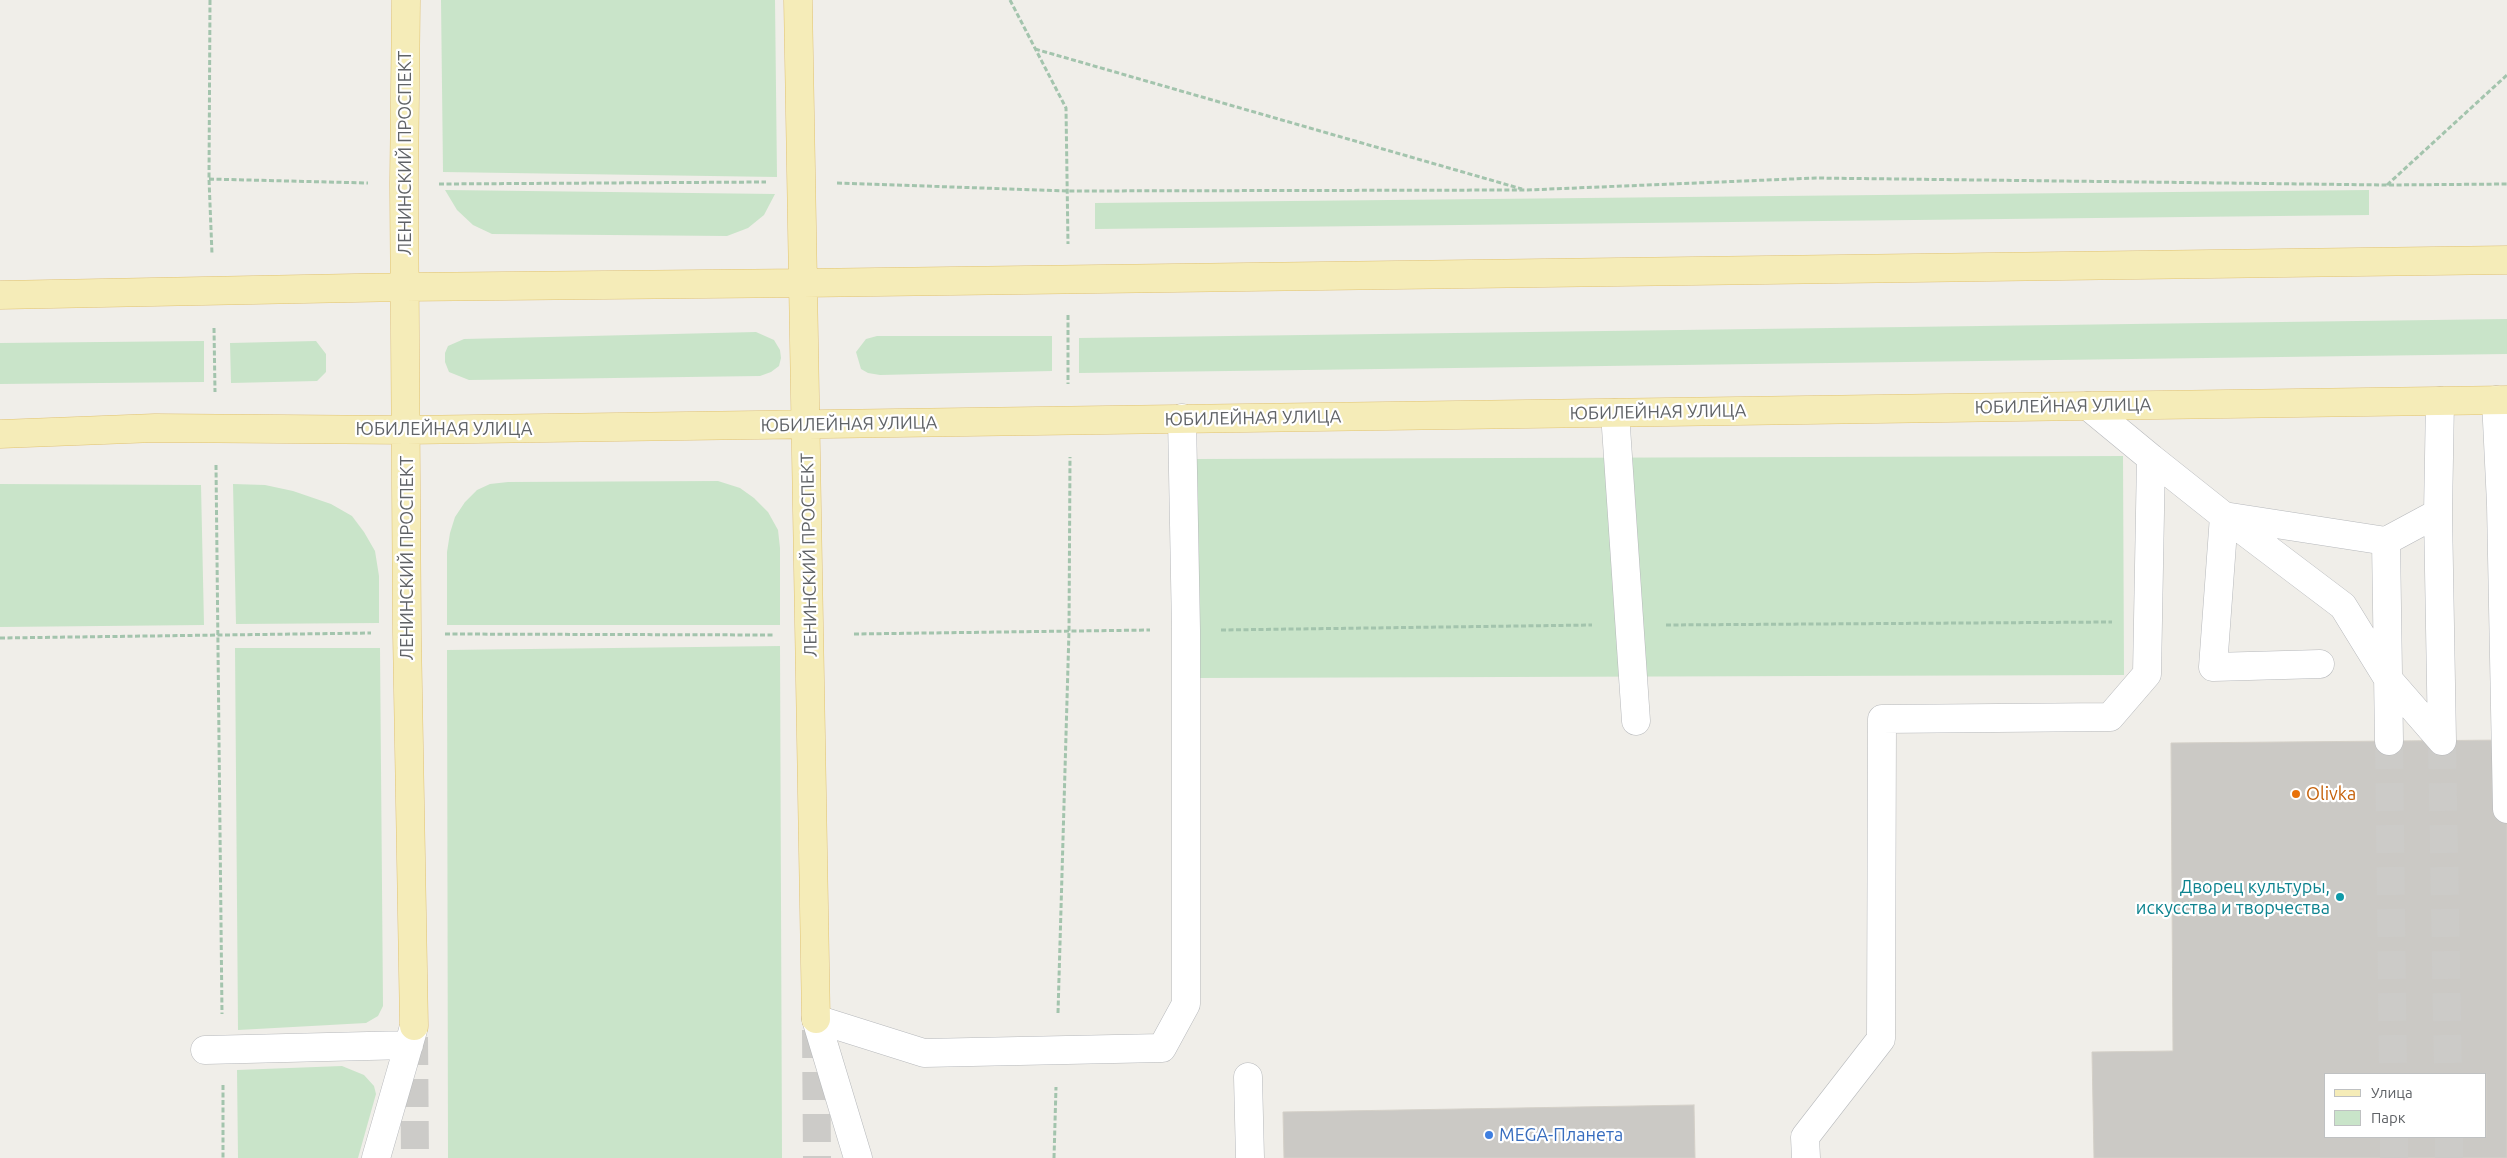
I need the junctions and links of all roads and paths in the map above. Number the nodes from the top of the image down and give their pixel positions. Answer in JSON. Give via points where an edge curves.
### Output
{"nodes":[{"id":1,"x":210,"y":0,"type":"edge"},
{"id":2,"x":406,"y":0,"type":"edge"},
{"id":3,"x":798,"y":0,"type":"edge"},
{"id":4,"x":1010,"y":0,"type":"edge"},
{"id":5,"x":1035,"y":49,"type":"junction"},
{"id":6,"x":2507,"y":75,"type":"edge"},
{"id":7,"x":1066,"y":108,"type":"dead end"},
{"id":8,"x":209,"y":178,"type":"junction"},
{"id":9,"x":801,"y":182,"type":"junction"},
{"id":10,"x":404,"y":184,"type":"junction"},
{"id":11,"x":2507,"y":184,"type":"edge"},
{"id":12,"x":2387,"y":185,"type":"junction"},
{"id":13,"x":1527,"y":190,"type":"junction"},
{"id":14,"x":2507,"y":260,"type":"edge"},
{"id":15,"x":803,"y":283,"type":"junction"},
{"id":16,"x":405,"y":287,"type":"junction"},
{"id":17,"x":214,"y":291,"type":"junction"},
{"id":18,"x":5,"y":292,"type":"edge"},
{"id":19,"x":2502,"y":400,"type":"edge"},
{"id":20,"x":2440,"y":401,"type":"junction"},
{"id":21,"x":2088,"y":406,"type":"junction"},
{"id":22,"x":1615,"y":413,"type":"junction"},
{"id":23,"x":1182,"y":418,"type":"junction"},
{"id":24,"x":806,"y":425,"type":"junction"},
{"id":25,"x":215,"y":429,"type":"junction"},
{"id":26,"x":406,"y":430,"type":"junction"},
{"id":27,"x":0,"y":434,"type":"edge"},
{"id":28,"x":2151,"y":458,"type":"junction"},
{"id":29,"x":1070,"y":472,"type":"dead end"},
{"id":30,"x":2438,"y":513,"type":"junction"},
{"id":31,"x":2224,"y":516,"type":"junction"},
{"id":32,"x":2386,"y":541,"type":"junction"},
{"id":33,"x":1069,"y":631,"type":"junction"},
{"id":34,"x":374,"y":633,"type":"dead end"},
{"id":35,"x":444,"y":634,"type":"dead end"},
{"id":36,"x":854,"y":634,"type":"dead end"},
{"id":37,"x":219,"y":635,"type":"junction"},
{"id":38,"x":774,"y":635,"type":"dead end"},
{"id":39,"x":0,"y":638,"type":"edge"},
{"id":40,"x":2320,"y":664,"type":"dead end"},
{"id":41,"x":2388,"y":679,"type":"junction"},
{"id":42,"x":1636,"y":721,"type":"dead end"},
{"id":43,"x":2388,"y":741,"type":"tunnel mouth"},
{"id":44,"x":2507,"y":809,"type":"edge"},
{"id":45,"x":816,"y":1019,"type":"junction"},
{"id":46,"x":411,"y":1036,"type":"junction"},
{"id":47,"x":1057,"y":1049,"type":"junction"},
{"id":48,"x":214,"y":1050,"type":"junction"},
{"id":49,"x":1248,"y":1077,"type":"dead end"},
{"id":50,"x":223,"y":1158,"type":"edge"},
{"id":51,"x":376,"y":1158,"type":"edge"},
{"id":52,"x":858,"y":1158,"type":"edge"},
{"id":53,"x":1054,"y":1158,"type":"edge"},
{"id":54,"x":1250,"y":1158,"type":"edge"},
{"id":55,"x":1806,"y":1158,"type":"edge"}],
"edges":[{"from":1,"to":8,"type":"path"},
{"from":2,"to":10,"type":"main road","name":"ЛЕНИНСКИЙ ПРОСПЕКТ"},
{"from":3,"to":9,"type":"main road","name":"ЛЕНИНСКИЙ ПРОСПЕКТ"},
{"from":4,"to":5,"type":"path"},
{"from":5,"to":7,"type":"path"},
{"from":5,"to":13,"type":"path"},
{"from":6,"to":12,"type":"path"},
{"from":8,"to":10,"type":"path"},
{"from":8,"to":17,"type":"path"},
{"from":9,"to":10,"type":"path"},
{"from":9,"to":13,"type":"path","via":[[1068,191]]},
{"from":9,"to":15,"type":"main road","name":"ЛЕНИНСКИЙ ПРОСПЕКТ"},
{"from":10,"to":16,"type":"main road","name":"ЛЕНИНСКИЙ ПРОСПЕКТ"},
{"from":11,"to":12,"type":"path"},
{"from":12,"to":13,"type":"path","via":[[1816,178]]},
{"from":14,"to":15,"type":"main road"},
{"from":15,"to":16,"type":"main road"},
{"from":15,"to":24,"type":"main road","name":"ЛЕНИНСКИЙ ПРОСПЕКТ"},
{"from":16,"to":17,"type":"main road"},
{"from":16,"to":26,"type":"main road","name":"ЛЕНИНСКИЙ ПРОСПЕКТ"},
{"from":17,"to":18,"type":"main road"},
{"from":17,"to":25,"type":"path"},
{"from":19,"to":20,"type":"main road","name":"ЮБИЛЕЙНАЯ УЛИЦА"},
{"from":19,"to":44,"type":"street"},
{"from":20,"to":21,"type":"main road","name":"ЮБИЛЕЙНАЯ УЛИЦА"},
{"from":20,"to":30,"type":"street"},
{"from":21,"to":22,"type":"main road","name":"ЮБИЛЕЙНАЯ УЛИЦА"},
{"from":21,"to":28,"type":"street"},
{"from":22,"to":23,"type":"main road","name":"ЮБИЛЕЙНАЯ УЛИЦА"},
{"from":22,"to":42,"type":"street"},
{"from":23,"to":24,"type":"main road","name":"ЮБИЛЕЙНАЯ УЛИЦА"},
{"from":23,"to":47,"type":"street","via":[[1186,630],[1186,1004],[1162,1048]]},
{"from":24,"to":26,"type":"main road","name":"ЮБИЛЕЙНАЯ УЛИЦА"},
{"from":24,"to":45,"type":"main road","name":"ЛЕНИНСКИЙ ПРОСПЕКТ"},
{"from":25,"to":26,"type":"main road","name":"ЮБИЛЕЙНАЯ УЛИЦА"},
{"from":25,"to":27,"type":"main road","name":"ЮБИЛЕЙНАЯ УЛИЦА"},
{"from":25,"to":37,"type":"path"},
{"from":26,"to":46,"type":"main road","name":"ЛЕНИНСКИЙ ПРОСПЕКТ"},
{"from":28,"to":31,"type":"street"},
{"from":28,"to":55,"type":"street","via":[[2148,674],[2110,716],[1882,719],[1881,1038],[1805,1138]]},
{"from":29,"to":33,"type":"path"},
{"from":30,"to":32,"type":"street"},
{"from":30,"to":41,"type":"street","via":[[2442,741]]},
{"from":31,"to":32,"type":"street"},
{"from":31,"to":40,"type":"street","via":[[2213,667]]},
{"from":31,"to":41,"type":"street","via":[[2343,606]]},
{"from":32,"to":41,"type":"street"},
{"from":33,"to":36,"type":"path"},
{"from":33,"to":47,"type":"path"},
{"from":34,"to":37,"type":"path"},
{"from":35,"to":38,"type":"path"},
{"from":37,"to":39,"type":"path"},
{"from":37,"to":48,"type":"path"},
{"from":41,"to":43,"type":"street"},
{"from":45,"to":47,"type":"street","via":[[924,1053]]},
{"from":45,"to":52,"type":"street"},
{"from":46,"to":48,"type":"street"},
{"from":46,"to":51,"type":"street"},
{"from":47,"to":53,"type":"path"},
{"from":48,"to":50,"type":"path"},
{"from":49,"to":54,"type":"street"}]}
